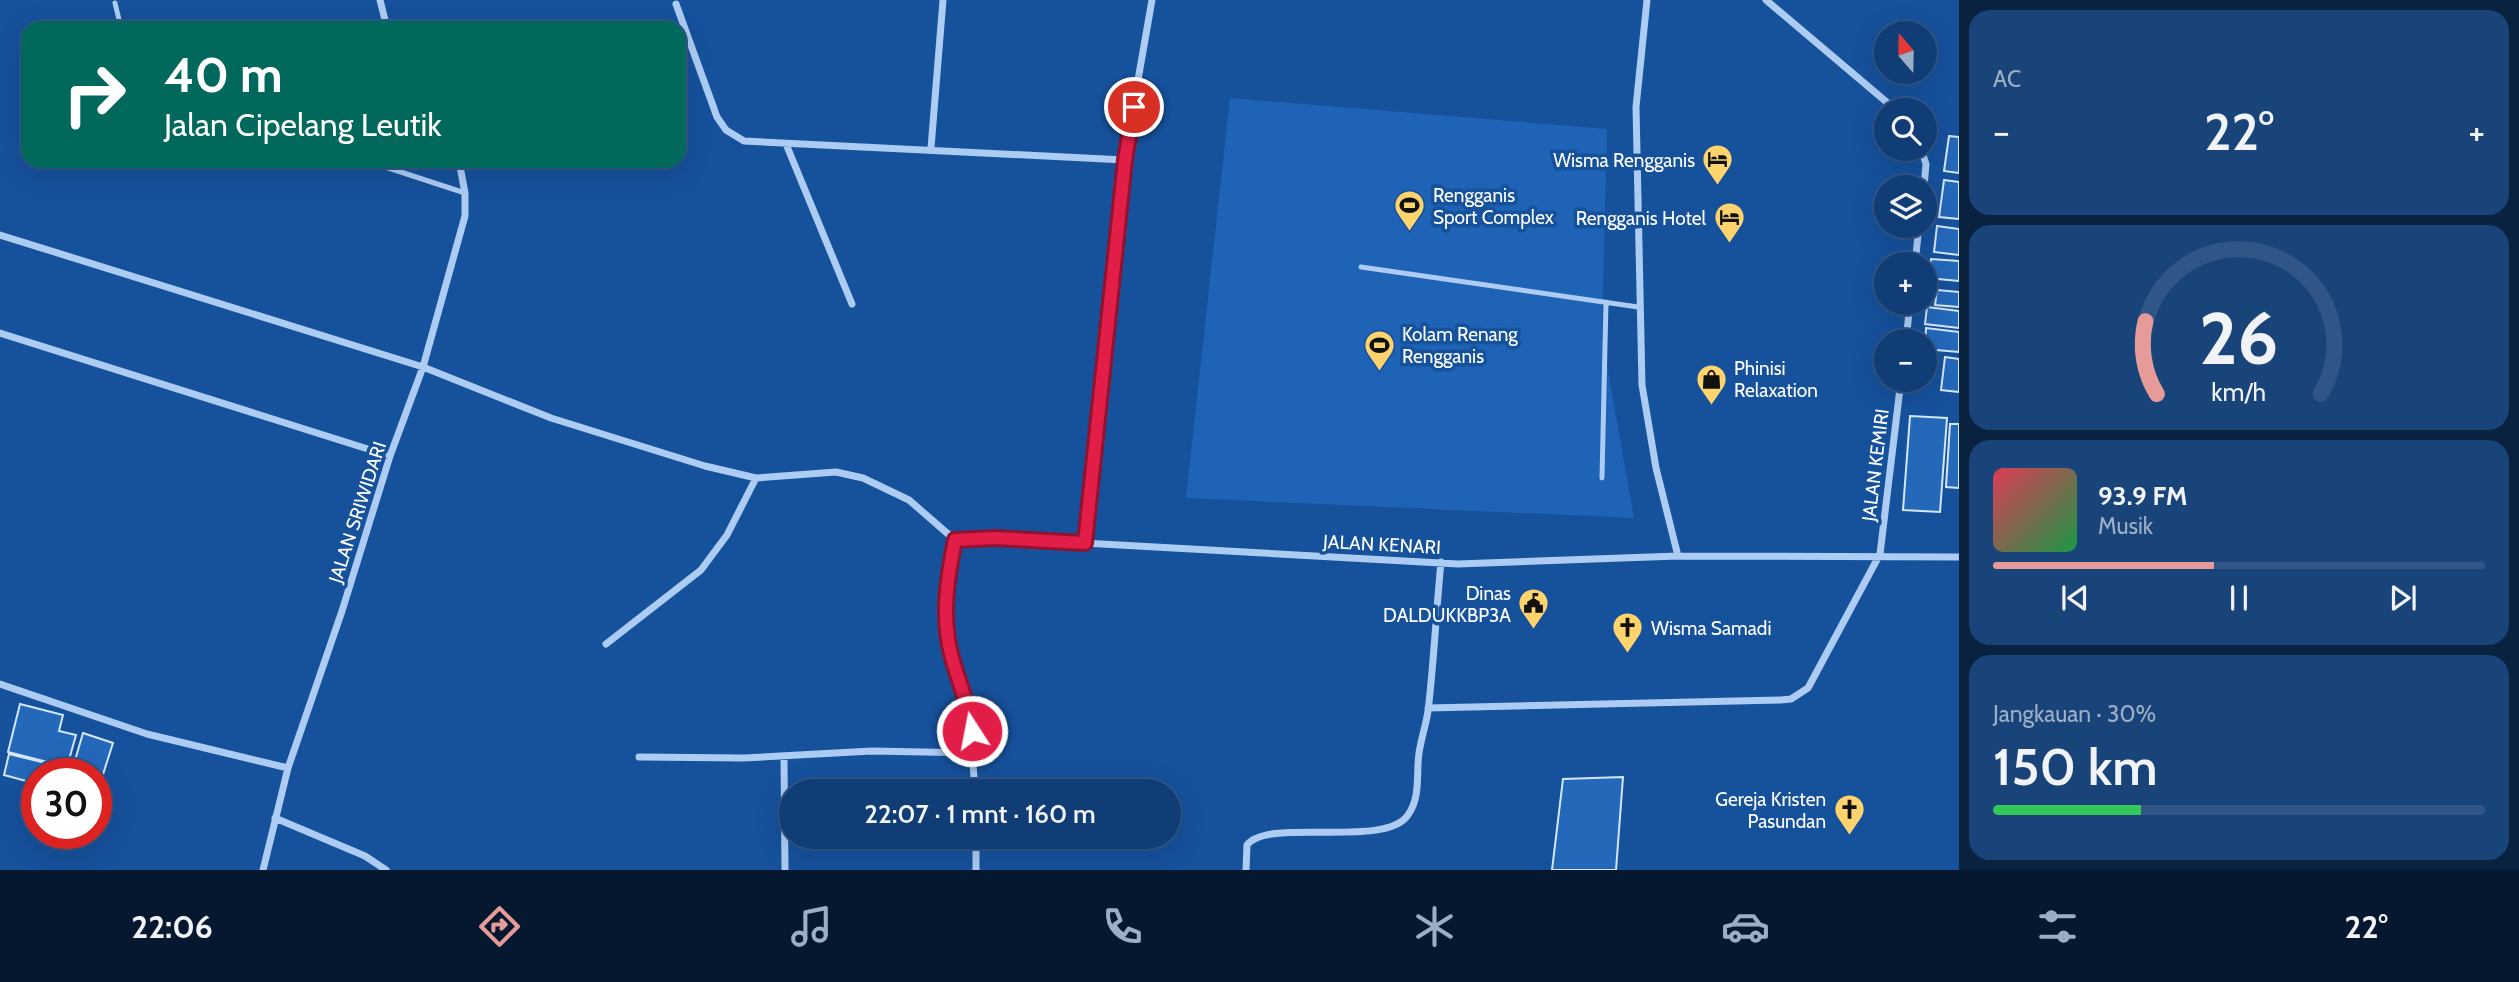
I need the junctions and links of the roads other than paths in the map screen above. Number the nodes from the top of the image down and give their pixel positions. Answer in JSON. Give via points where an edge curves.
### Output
{"nodes":[{"id":1,"x":380,"y":0,"type":"edge"},
{"id":2,"x":943,"y":0,"type":"edge"},
{"id":3,"x":1152,"y":0,"type":"edge"},
{"id":4,"x":1647,"y":0,"type":"edge"},
{"id":5,"x":1766,"y":0,"type":"edge"},
{"id":6,"x":115,"y":3,"type":"dead end"},
{"id":7,"x":676,"y":4,"type":"dead end"},
{"id":8,"x":119,"y":21,"type":"edge"},
{"id":9,"x":385,"y":21,"type":"edge"},
{"id":10,"x":682,"y":21,"type":"edge"},
{"id":11,"x":686,"y":33,"type":"edge"},
{"id":12,"x":1882,"y":98,"type":"edge"},
{"id":13,"x":786,"y":144,"type":"junction"},
{"id":14,"x":931,"y":148,"type":"junction"},
{"id":15,"x":1125,"y":160,"type":"junction"},
{"id":16,"x":388,"y":168,"type":"edge"},
{"id":17,"x":460,"y":168,"type":"edge"},
{"id":18,"x":465,"y":193,"type":"junction"},
{"id":19,"x":0,"y":235,"type":"edge"},
{"id":20,"x":1361,"y":267,"type":"dead end"},
{"id":21,"x":1606,"y":302,"type":"junction"},
{"id":22,"x":852,"y":304,"type":"dead end"},
{"id":23,"x":1638,"y":307,"type":"junction"},
{"id":24,"x":0,"y":333,"type":"edge"},
{"id":25,"x":423,"y":367,"type":"junction"},
{"id":26,"x":1900,"y":392,"type":"edge"},
{"id":27,"x":390,"y":456,"type":"junction"},
{"id":28,"x":756,"y":478,"type":"junction"},
{"id":29,"x":1602,"y":478,"type":"dead end"},
{"id":30,"x":955,"y":540,"type":"junction"},
{"id":31,"x":1085,"y":543,"type":"junction"},
{"id":32,"x":1880,"y":554,"type":"junction"},
{"id":33,"x":1678,"y":556,"type":"junction"},
{"id":34,"x":1959,"y":557,"type":"edge"},
{"id":35,"x":1441,"y":562,"type":"junction"},
{"id":36,"x":606,"y":644,"type":"dead end"},
{"id":37,"x":0,"y":684,"type":"edge"},
{"id":38,"x":1428,"y":708,"type":"junction"},
{"id":39,"x":975,"y":753,"type":"junction"},
{"id":40,"x":639,"y":757,"type":"dead end"},
{"id":41,"x":784,"y":757,"type":"junction"},
{"id":42,"x":288,"y":768,"type":"junction"},
{"id":43,"x":975,"y":779,"type":"edge"},
{"id":44,"x":275,"y":818,"type":"junction"},
{"id":45,"x":976,"y":849,"type":"edge"},
{"id":46,"x":263,"y":870,"type":"edge"},
{"id":47,"x":386,"y":870,"type":"edge"},
{"id":48,"x":785,"y":870,"type":"edge"},
{"id":49,"x":976,"y":870,"type":"edge"},
{"id":50,"x":1247,"y":870,"type":"edge"}],
"edges":[{"from":1,"to":9,"type":"street"},
{"from":2,"to":14,"type":"street"},
{"from":3,"to":15,"type":"street"},
{"from":4,"to":23,"type":"street","via":[[1636,107]]},
{"from":5,"to":12,"type":"street"},
{"from":6,"to":8,"type":"lane"},
{"from":7,"to":10,"type":"street"},
{"from":11,"to":13,"type":"street","via":[[711,104],[726,130],[744,141]]},
{"from":13,"to":14,"type":"street"},
{"from":13,"to":22,"type":"street"},
{"from":14,"to":15,"type":"street"},
{"from":15,"to":31,"type":"street"},
{"from":16,"to":18,"type":"lane"},
{"from":17,"to":18,"type":"street","name":"JALAN SRIWIDARI"},
{"from":18,"to":25,"type":"street","name":"JALAN SRIWIDARI","via":[[465,216]]},
{"from":19,"to":25,"type":"street"},
{"from":20,"to":21,"type":"lane"},
{"from":21,"to":23,"type":"lane"},
{"from":21,"to":29,"type":"lane"},
{"from":23,"to":33,"type":"street","via":[[1644,395]]},
{"from":24,"to":27,"type":"street"},
{"from":25,"to":27,"type":"street","name":"JALAN SRIWIDARI"},
{"from":25,"to":28,"type":"street","via":[[551,418]]},
{"from":26,"to":32,"type":"street","name":"JALAN KEMIRI"},
{"from":27,"to":42,"type":"street","name":"JALAN SRIWIDARI"},
{"from":28,"to":30,"type":"street","via":[[836,472],[863,478],[909,500]]},
{"from":28,"to":36,"type":"street","via":[[727,535],[701,570]]},
{"from":30,"to":31,"type":"street","name":"JALAN KENARI"},
{"from":30,"to":39,"type":"street","via":[[946,614],[951,656],[969,709]]},
{"from":31,"to":35,"type":"street","name":"JALAN KENARI"},
{"from":32,"to":33,"type":"street","name":"JALAN KENARI"},
{"from":32,"to":34,"type":"street","name":"JALAN KENARI"},
{"from":32,"to":38,"type":"street","via":[[1808,688],[1791,699]]},
{"from":33,"to":35,"type":"street","name":"JALAN KENARI"},
{"from":35,"to":38,"type":"street"},
{"from":37,"to":42,"type":"street","via":[[147,734]]},
{"from":38,"to":50,"type":"street","via":[[1416,799],[1397,826],[1259,835],[1247,845]]},
{"from":39,"to":41,"type":"street","via":[[872,751]]},
{"from":39,"to":43,"type":"street"},
{"from":40,"to":41,"type":"street"},
{"from":41,"to":48,"type":"street"},
{"from":42,"to":44,"type":"street","name":"JALAN SRIWIDARI"},
{"from":44,"to":46,"type":"street","name":"JALAN SRIWIDARI"},
{"from":44,"to":47,"type":"street","via":[[365,856]]},
{"from":45,"to":49,"type":"street"}]}
